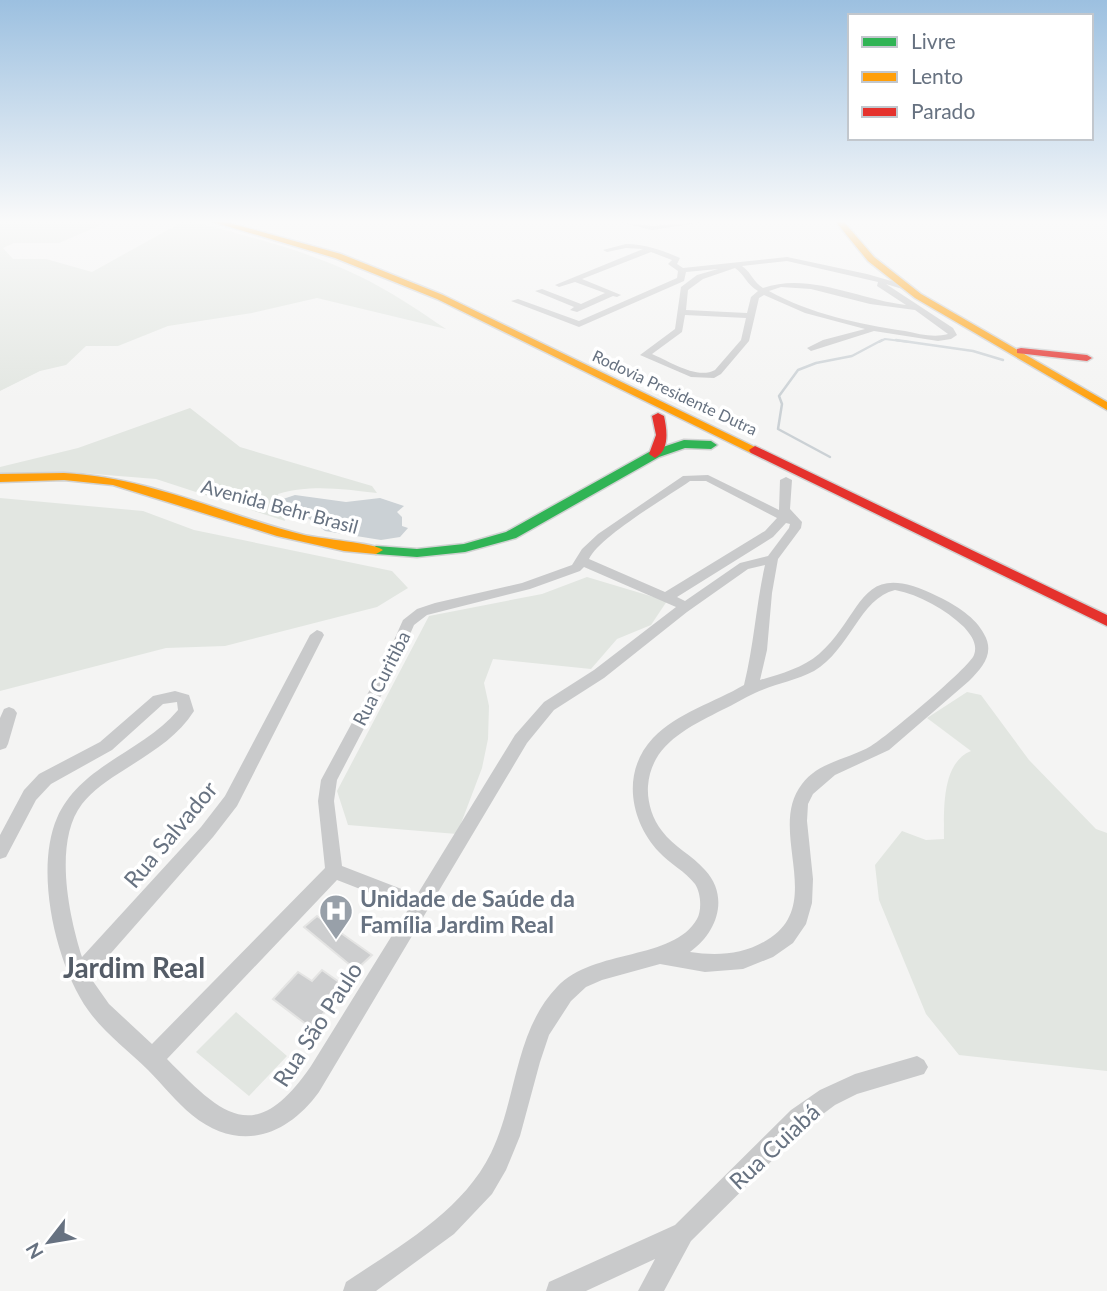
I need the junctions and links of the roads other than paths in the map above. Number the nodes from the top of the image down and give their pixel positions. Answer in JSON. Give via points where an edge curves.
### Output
{"nodes":[{"id":1,"x":405,"y":282,"type":"edge"},
{"id":2,"x":422,"y":282,"type":"edge"},
{"id":3,"x":566,"y":282,"type":"edge"},
{"id":4,"x":584,"y":282,"type":"edge"},
{"id":5,"x":674,"y":282,"type":"edge"},
{"id":6,"x":693,"y":282,"type":"edge"},
{"id":7,"x":749,"y":282,"type":"edge"},
{"id":8,"x":886,"y":282,"type":"edge"},
{"id":9,"x":896,"y":282,"type":"edge"},
{"id":10,"x":906,"y":282,"type":"edge"},
{"id":11,"x":559,"y":285,"type":"dead end"},
{"id":12,"x":539,"y":291,"type":"dead end"},
{"id":13,"x":762,"y":292,"type":"junction"},
{"id":14,"x":515,"y":301,"type":"dead end"},
{"id":15,"x":914,"y":308,"type":"junction"},
{"id":16,"x":681,"y":312,"type":"junction"},
{"id":17,"x":751,"y":316,"type":"junction"},
{"id":18,"x":872,"y":329,"type":"junction"},
{"id":19,"x":811,"y":348,"type":"dead end"},
{"id":20,"x":1020,"y":351,"type":"junction"},
{"id":21,"x":576,"y":365,"type":"junction"},
{"id":22,"x":1055,"y":372,"type":"junction"},
{"id":23,"x":1107,"y":402,"type":"edge"},
{"id":24,"x":1107,"y":407,"type":"edge"},
{"id":25,"x":658,"y":416,"type":"junction"},
{"id":26,"x":711,"y":445,"type":"junction"},
{"id":27,"x":655,"y":454,"type":"junction"},
{"id":28,"x":0,"y":478,"type":"edge"},
{"id":29,"x":786,"y":480,"type":"junction"},
{"id":30,"x":789,"y":516,"type":"junction"},
{"id":31,"x":891,"y":516,"type":"junction"},
{"id":32,"x":743,"y":552,"type":"junction"},
{"id":33,"x":772,"y":559,"type":"junction"},
{"id":34,"x":582,"y":562,"type":"junction"},
{"id":35,"x":667,"y":597,"type":"junction"},
{"id":36,"x":1107,"y":605,"type":"edge"},
{"id":37,"x":686,"y":606,"type":"junction"},
{"id":38,"x":1107,"y":621,"type":"edge"},
{"id":39,"x":317,"y":635,"type":"dead end"},
{"id":40,"x":751,"y":688,"type":"junction"},
{"id":41,"x":9,"y":713,"type":"dead end"},
{"id":42,"x":0,"y":744,"type":"edge"},
{"id":43,"x":0,"y":852,"type":"edge"},
{"id":44,"x":334,"y":871,"type":"junction"},
{"id":45,"x":419,"y":904,"type":"junction"},
{"id":46,"x":662,"y":956,"type":"junction"},
{"id":47,"x":78,"y":976,"type":"junction"},
{"id":48,"x":152,"y":1059,"type":"junction"},
{"id":49,"x":916,"y":1067,"type":"dead end"},
{"id":50,"x":683,"y":1233,"type":"junction"},
{"id":51,"x":355,"y":1291,"type":"edge"},
{"id":52,"x":558,"y":1291,"type":"edge"},
{"id":53,"x":650,"y":1291,"type":"edge"}],
"edges":[{"from":1,"to":21,"type":"main road","name":"Rodovia Presidente Dutra"},
{"from":2,"to":36,"type":"main road","name":"Rodovia Presidente Dutra"},
{"from":3,"to":11,"type":"street"},
{"from":4,"to":12,"type":"street","via":[[615,294],[577,308]]},
{"from":5,"to":14,"type":"street","via":[[579,324]]},
{"from":6,"to":16,"type":"street","via":[[684,289]]},
{"from":7,"to":13,"type":"street"},
{"from":8,"to":15,"type":"street"},
{"from":9,"to":24,"type":"main road"},
{"from":10,"to":20,"type":"main road"},
{"from":13,"to":15,"type":"street","via":[[772,286],[799,285]]},
{"from":13,"to":17,"type":"street","via":[[755,297]]},
{"from":13,"to":18,"type":"street","via":[[803,311]]},
{"from":15,"to":18,"type":"street","via":[[953,335],[942,338]]},
{"from":16,"to":17,"type":"street"},
{"from":16,"to":17,"type":"street","via":[[679,330],[646,353],[694,375],[711,376],[745,341]]},
{"from":18,"to":19,"type":"street","via":[[859,337]]},
{"from":20,"to":22,"type":"main road"},
{"from":20,"to":22,"type":"main road","via":[[1087,358],[1059,363]]},
{"from":21,"to":25,"type":"main road"},
{"from":21,"to":31,"type":"main road","name":"Rodovia Presidente Dutra"},
{"from":22,"to":23,"type":"main road"},
{"from":25,"to":26,"type":"main road"},
{"from":25,"to":27,"type":"main road","via":[[662,435]]},
{"from":26,"to":27,"type":"main road","name":"Avenida Behr Brasil","via":[[684,444]]},
{"from":26,"to":29,"type":"main road"},
{"from":27,"to":28,"type":"main road","name":"Avenida Behr Brasil","via":[[511,535],[489,544],[436,552],[337,546],[97,479]]},
{"from":29,"to":30,"type":"street"},
{"from":29,"to":31,"type":"main road"},
{"from":30,"to":32,"type":"street"},
{"from":30,"to":33,"type":"street","via":[[794,528]]},
{"from":30,"to":34,"type":"street","via":[[708,478],[694,476],[602,537],[586,551]]},
{"from":31,"to":38,"type":"main road","name":"Rodovia Presidente Dutra"},
{"from":32,"to":33,"type":"street"},
{"from":32,"to":35,"type":"street"},
{"from":33,"to":37,"type":"street","name":"Rua São Paulo","via":[[744,566]]},
{"from":33,"to":40,"type":"street"},
{"from":34,"to":35,"type":"street"},
{"from":34,"to":44,"type":"street","name":"Rua Curitiba","via":[[525,586],[440,606],[408,623],[329,780],[326,801]]},
{"from":35,"to":37,"type":"street"},
{"from":37,"to":45,"type":"street","name":"Rua São Paulo","via":[[599,674],[549,706],[521,739]]},
{"from":39,"to":47,"type":"street","name":"Rua Salvador","via":[[231,801]]},
{"from":40,"to":46,"type":"street","via":[[671,731],[641,772],[640,806],[649,827],[704,882],[709,897],[708,914],[699,933]]},
{"from":40,"to":46,"type":"street","via":[[819,662],[866,598],[885,588],[909,589],[938,601],[968,622],[983,650],[977,667],[899,736],[873,753],[821,775],[808,787],[799,808],[802,905],[789,934],[777,945],[743,960],[701,963]]},
{"from":41,"to":42,"type":"street"},
{"from":43,"to":47,"type":"street","name":"Rua São Paulo","via":[[30,794],[45,779],[106,746],[158,700],[184,699],[186,711],[162,739],[95,781],[65,819],[59,885],[66,941]]},
{"from":44,"to":45,"type":"street"},
{"from":44,"to":48,"type":"street"},
{"from":45,"to":48,"type":"street","name":"Rua São Paulo","via":[[307,1092],[272,1122],[249,1126],[220,1122]]},
{"from":46,"to":51,"type":"street","via":[[610,965],[564,993],[530,1051],[509,1138],[479,1194],[448,1225]]},
{"from":47,"to":48,"type":"street","name":"Rua São Paulo","via":[[95,1004]]},
{"from":49,"to":50,"type":"street","name":"Rua Cuiabá","via":[[854,1082],[818,1102]]},
{"from":50,"to":52,"type":"street"},
{"from":50,"to":53,"type":"street"}]}
